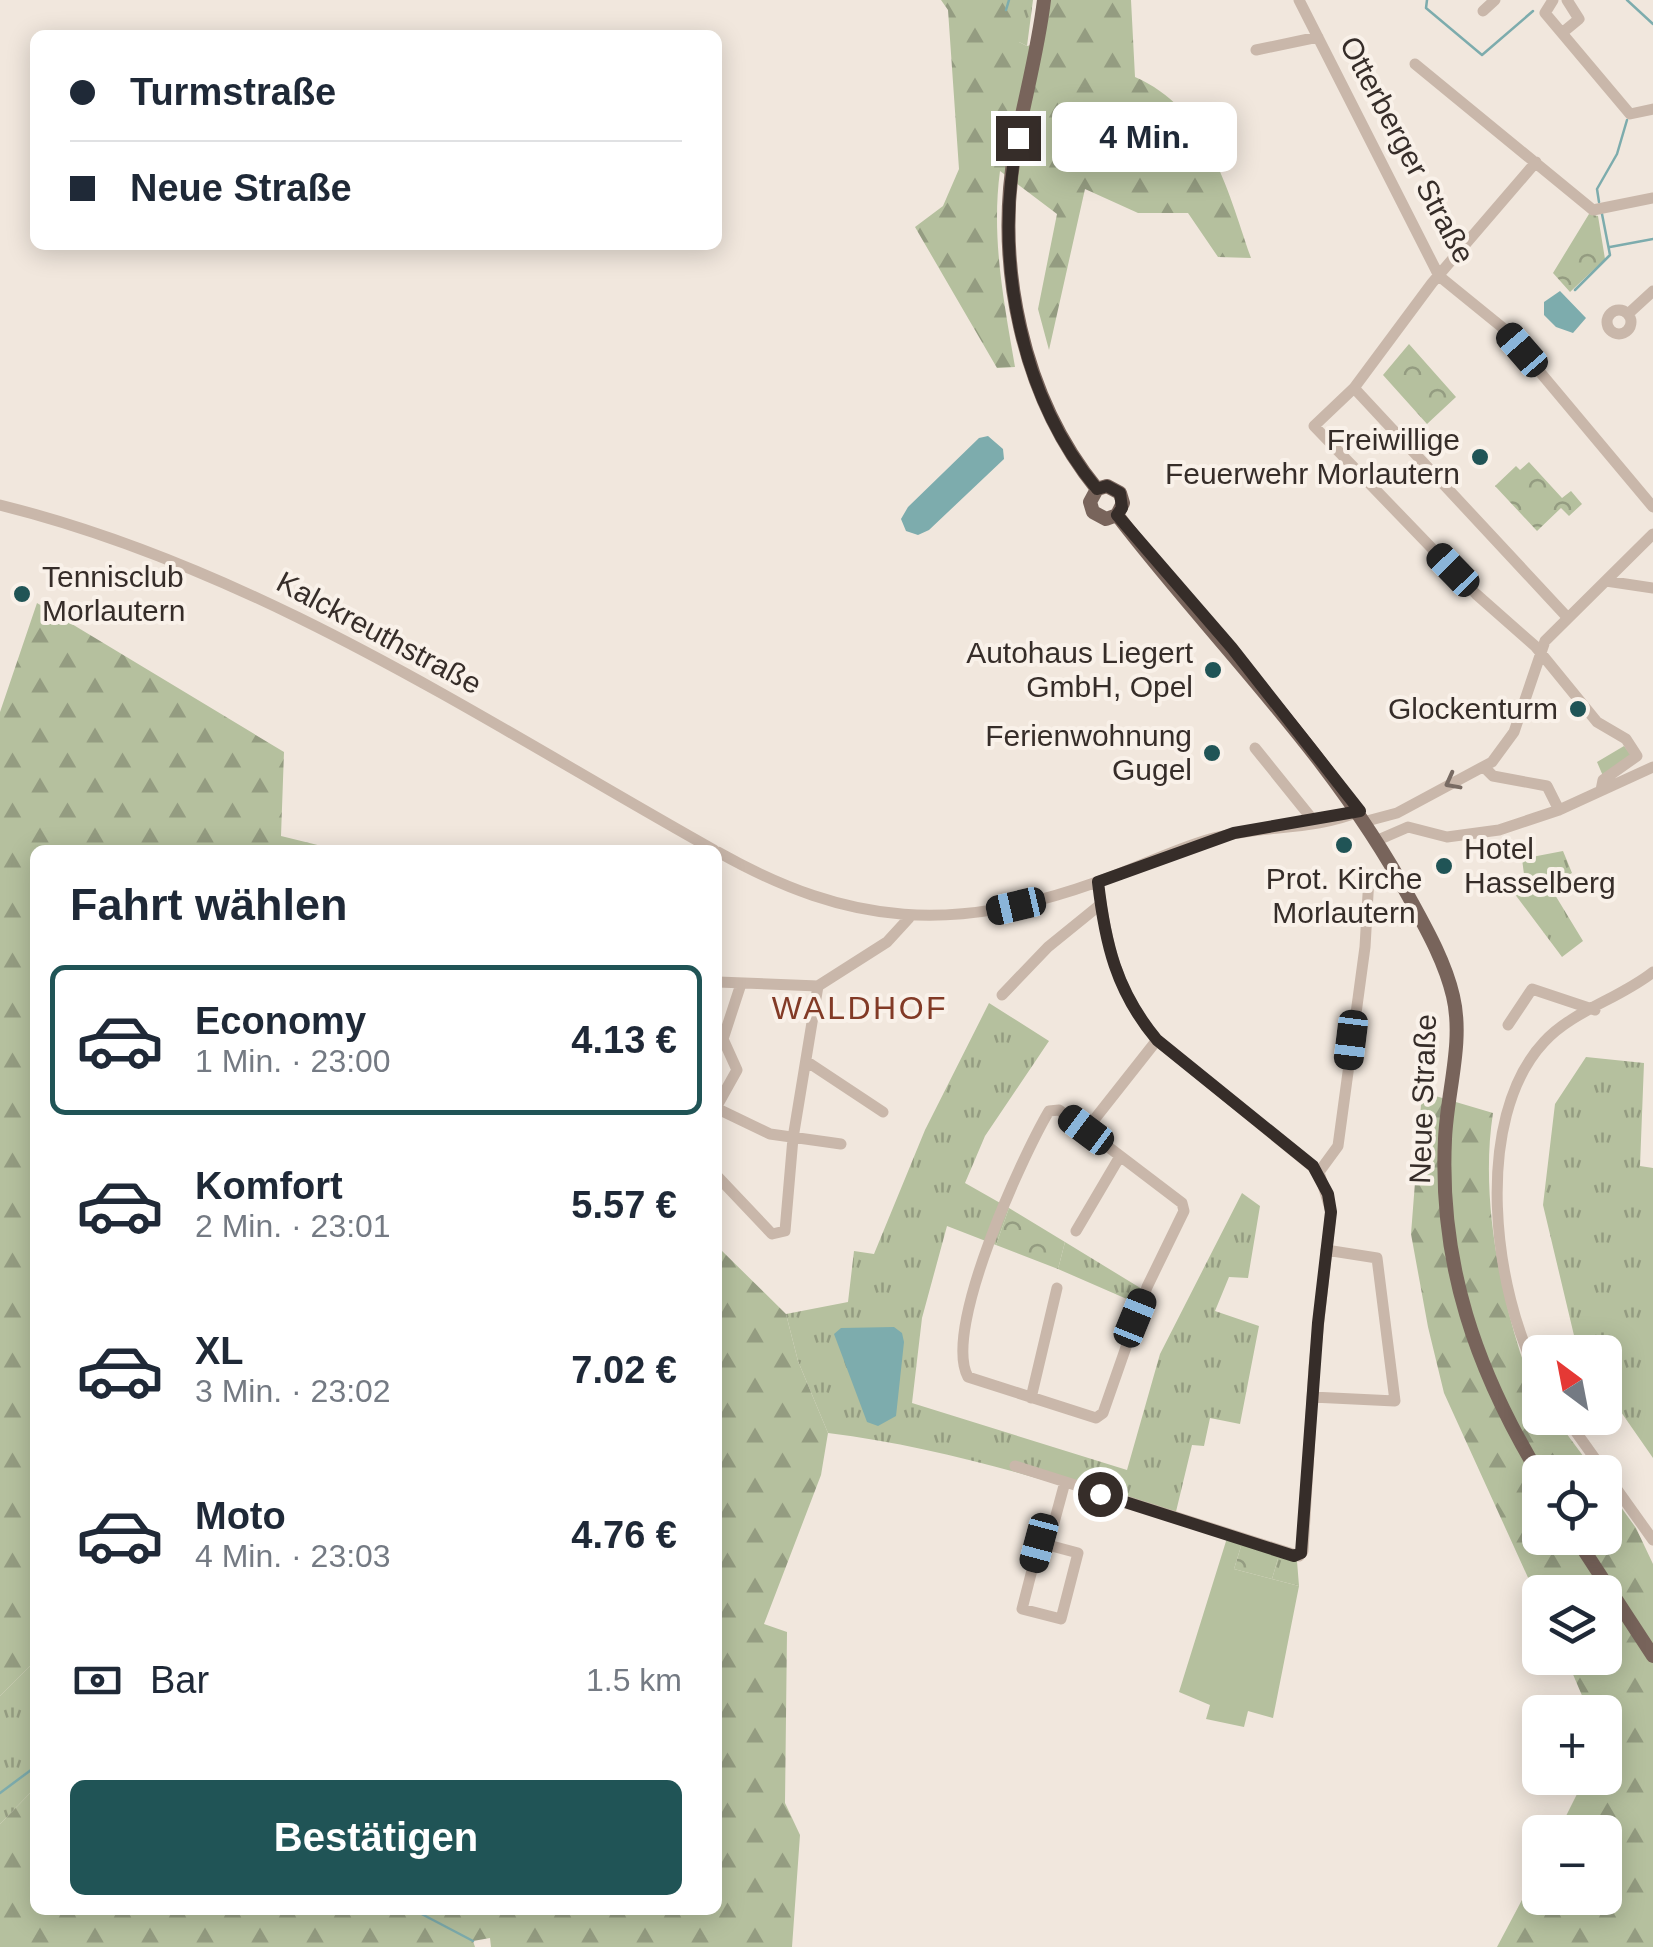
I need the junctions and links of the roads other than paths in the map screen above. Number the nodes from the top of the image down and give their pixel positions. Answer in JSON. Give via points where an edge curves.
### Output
{"nodes":[{"id":1,"x":1044,"y":0,"type":"edge"},
{"id":2,"x":1299,"y":0,"type":"edge"},
{"id":3,"x":1496,"y":0,"type":"edge"},
{"id":4,"x":1553,"y":0,"type":"edge"},
{"id":5,"x":1567,"y":0,"type":"edge"},
{"id":6,"x":1483,"y":11,"type":"dead end"},
{"id":7,"x":1562,"y":33,"type":"junction"},
{"id":8,"x":1318,"y":38,"type":"junction"},
{"id":9,"x":1256,"y":50,"type":"dead end"},
{"id":10,"x":1416,"y":64,"type":"dead end"},
{"id":11,"x":1653,"y":109,"type":"edge"},
{"id":12,"x":1536,"y":162,"type":"junction"},
{"id":13,"x":1653,"y":198,"type":"edge"},
{"id":14,"x":1439,"y":276,"type":"junction"},
{"id":15,"x":1653,"y":291,"type":"edge"},
{"id":16,"x":1628,"y":314,"type":"dead end"},
{"id":17,"x":1354,"y":388,"type":"junction"},
{"id":18,"x":1097,"y":489,"type":"junction"},
{"id":19,"x":1651,"y":501,"type":"edge"},
{"id":20,"x":0,"y":504,"type":"edge"},
{"id":21,"x":1117,"y":515,"type":"junction"},
{"id":22,"x":1653,"y":534,"type":"edge"},
{"id":23,"x":1606,"y":582,"type":"junction"},
{"id":24,"x":1653,"y":588,"type":"edge"},
{"id":25,"x":1567,"y":617,"type":"junction"},
{"id":26,"x":1540,"y":651,"type":"junction"},
{"id":27,"x":1254,"y":748,"type":"dead end"},
{"id":28,"x":1653,"y":766,"type":"edge"},
{"id":29,"x":1484,"y":768,"type":"junction"},
{"id":30,"x":1601,"y":790,"type":"junction"},
{"id":31,"x":1559,"y":810,"type":"junction"},
{"id":32,"x":1397,"y":813,"type":"junction"},
{"id":33,"x":1363,"y":816,"type":"junction"},
{"id":34,"x":1314,"y":820,"type":"junction"},
{"id":35,"x":1403,"y":828,"type":"junction"},
{"id":36,"x":1378,"y":840,"type":"junction"},
{"id":37,"x":706,"y":845,"type":"edge"},
{"id":38,"x":722,"y":854,"type":"edge"},
{"id":39,"x":1369,"y":876,"type":"dead end"},
{"id":40,"x":1098,"y":882,"type":"junction"},
{"id":41,"x":1101,"y":904,"type":"junction"},
{"id":42,"x":909,"y":918,"type":"junction"},
{"id":43,"x":1653,"y":972,"type":"edge"},
{"id":44,"x":722,"y":983,"type":"edge"},
{"id":45,"x":818,"y":986,"type":"junction"},
{"id":46,"x":740,"y":987,"type":"junction"},
{"id":47,"x":1002,"y":994,"type":"dead end"},
{"id":48,"x":1594,"y":1010,"type":"junction"},
{"id":49,"x":1508,"y":1026,"type":"dead end"},
{"id":50,"x":1157,"y":1040,"type":"junction"},
{"id":51,"x":806,"y":1061,"type":"junction"},
{"id":52,"x":722,"y":1099,"type":"edge"},
{"id":53,"x":722,"y":1110,"type":"edge"},
{"id":54,"x":883,"y":1112,"type":"dead end"},
{"id":55,"x":1086,"y":1130,"type":"junction"},
{"id":56,"x":793,"y":1138,"type":"junction"},
{"id":57,"x":841,"y":1144,"type":"dead end"},
{"id":58,"x":1119,"y":1158,"type":"junction"},
{"id":59,"x":1319,"y":1172,"type":"junction"},
{"id":60,"x":722,"y":1181,"type":"edge"},
{"id":61,"x":1076,"y":1232,"type":"dead end"},
{"id":62,"x":1326,"y":1250,"type":"junction"},
{"id":63,"x":1056,"y":1288,"type":"dead end"},
{"id":64,"x":1522,"y":1335,"type":"edge"},
{"id":65,"x":1312,"y":1397,"type":"junction"},
{"id":66,"x":1031,"y":1398,"type":"junction"},
{"id":67,"x":1578,"y":1435,"type":"edge"},
{"id":68,"x":1528,"y":1455,"type":"edge"},
{"id":69,"x":1015,"y":1466,"type":"dead end"},
{"id":70,"x":1065,"y":1482,"type":"junction"},
{"id":71,"x":1653,"y":1540,"type":"edge"},
{"id":72,"x":1048,"y":1545,"type":"junction"},
{"id":73,"x":1587,"y":1555,"type":"edge"},
{"id":74,"x":1653,"y":1656,"type":"edge"}],
"edges":[{"from":1,"to":18,"type":"main road","name":"Neue Straße","via":[[1011,182],[1011,272],[1036,380],[1068,449]]},
{"from":2,"to":8,"type":"street","name":"Otterberger Straße"},
{"from":3,"to":6,"type":"street"},
{"from":4,"to":7,"type":"street","via":[[1545,13]]},
{"from":5,"to":7,"type":"street","via":[[1579,19]]},
{"from":7,"to":11,"type":"street","via":[[1630,114]]},
{"from":8,"to":9,"type":"street","name":"Otterberger Straße"},
{"from":8,"to":14,"type":"street","name":"Otterberger Straße"},
{"from":10,"to":12,"type":"street"},
{"from":12,"to":13,"type":"street","via":[[1593,210]]},
{"from":12,"to":14,"type":"street"},
{"from":14,"to":17,"type":"street"},
{"from":14,"to":19,"type":"street","name":"Otterberger Straße","via":[[1503,328]]},
{"from":15,"to":16,"type":"street"},
{"from":17,"to":25,"type":"street"},
{"from":17,"to":26,"type":"street","via":[[1314,426]]},
{"from":18,"to":21,"type":"main road","name":"Neue Straße","via":[[1120,493]]},
{"from":18,"to":21,"type":"main road","name":"Neue Straße","via":[[1093,512],[1106,519]]},
{"from":20,"to":37,"type":"street","name":"Kalckreuthstraße","via":[[140,545],[240,588],[402,670]]},
{"from":21,"to":33,"type":"main road","name":"Neue Straße"},
{"from":22,"to":23,"type":"street"},
{"from":23,"to":24,"type":"street"},
{"from":23,"to":25,"type":"street"},
{"from":25,"to":26,"type":"street"},
{"from":26,"to":29,"type":"street","via":[[1514,732]]},
{"from":26,"to":30,"type":"street","via":[[1597,722],[1636,753],[1634,762],[1603,780]]},
{"from":27,"to":34,"type":"street"},
{"from":28,"to":30,"type":"street"},
{"from":29,"to":31,"type":"street","via":[[1493,776],[1547,786]]},
{"from":29,"to":32,"type":"street","name":"Kalckreuthstraße","one_way":true},
{"from":30,"to":31,"type":"street"},
{"from":31,"to":35,"type":"street","via":[[1462,837]]},
{"from":32,"to":33,"type":"street","name":"Kalckreuthstraße"},
{"from":32,"to":35,"type":"street"},
{"from":33,"to":34,"type":"street","name":"Kalckreuthstraße"},
{"from":33,"to":36,"type":"main road","name":"Neue Straße"},
{"from":34,"to":40,"type":"street","name":"Kalckreuthstraße","via":[[1221,836]]},
{"from":35,"to":36,"type":"street"},
{"from":36,"to":68,"type":"main road","name":"Neue Straße","via":[[1454,998],[1444,1174],[1455,1273],[1492,1391]]},
{"from":38,"to":42,"type":"street","name":"Kalckreuthstraße","via":[[826,897]]},
{"from":39,"to":59,"type":"street","via":[[1338,1146]]},
{"from":40,"to":41,"type":"street"},
{"from":40,"to":42,"type":"street","name":"Kalckreuthstraße","via":[[973,916]]},
{"from":41,"to":47,"type":"street"},
{"from":41,"to":50,"type":"street","via":[[1120,984]]},
{"from":42,"to":45,"type":"street","via":[[888,942]]},
{"from":43,"to":48,"type":"street"},
{"from":44,"to":46,"type":"street"},
{"from":45,"to":46,"type":"street"},
{"from":45,"to":51,"type":"street"},
{"from":46,"to":52,"type":"street","via":[[723,1038],[737,1070]]},
{"from":48,"to":49,"type":"street","via":[[1532,990]]},
{"from":48,"to":64,"type":"street","via":[[1558,1028],[1534,1052],[1499,1142],[1502,1256]]},
{"from":50,"to":55,"type":"street"},
{"from":50,"to":59,"type":"street"},
{"from":51,"to":54,"type":"street"},
{"from":51,"to":56,"type":"street"},
{"from":53,"to":56,"type":"street","via":[[736,1122]]},
{"from":55,"to":58,"type":"street"},
{"from":55,"to":66,"type":"street","via":[[1059,1110],[1050,1112],[1014,1176],[972,1308],[963,1368],[968,1377]]},
{"from":56,"to":57,"type":"street"},
{"from":56,"to":60,"type":"street","via":[[782,1235],[772,1234]]},
{"from":58,"to":61,"type":"street"},
{"from":58,"to":66,"type":"street","via":[[1182,1203],[1184,1212],[1148,1287],[1102,1413],[1096,1418]]},
{"from":59,"to":62,"type":"street","via":[[1331,1212]]},
{"from":62,"to":65,"type":"street"},
{"from":62,"to":65,"type":"street","via":[[1378,1258],[1395,1400]]},
{"from":63,"to":66,"type":"street"},
{"from":65,"to":70,"type":"street","via":[[1302,1560]]},
{"from":67,"to":71,"type":"street"},
{"from":69,"to":70,"type":"street"},
{"from":70,"to":72,"type":"street"},
{"from":72,"to":72,"type":"street","via":[[1039,1543],[1022,1608],[1061,1619],[1078,1553]]},
{"from":73,"to":74,"type":"main road"}]}
